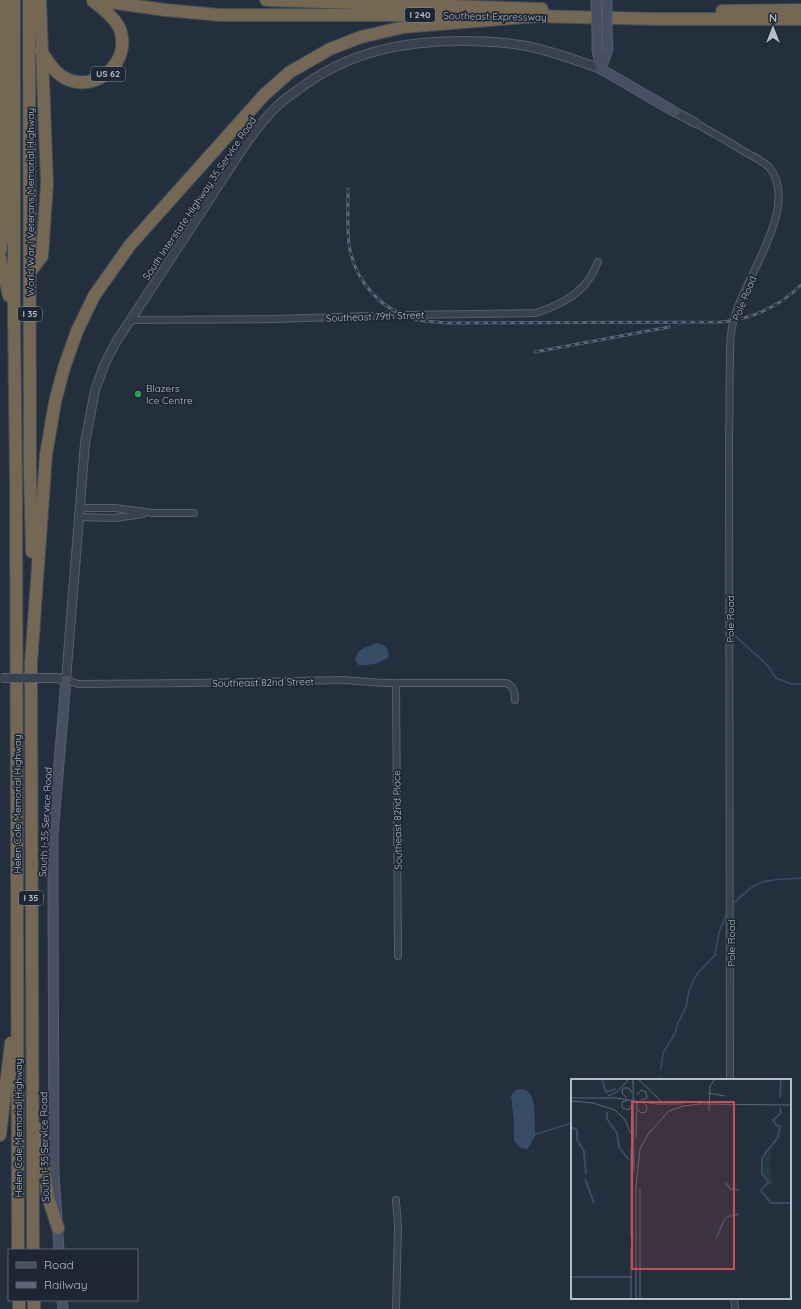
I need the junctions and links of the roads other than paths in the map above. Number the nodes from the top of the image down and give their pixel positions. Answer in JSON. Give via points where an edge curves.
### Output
{"nodes":[{"id":1,"x":2,"y":0,"type":"edge"},
{"id":2,"x":14,"y":0,"type":"edge"},
{"id":3,"x":29,"y":0,"type":"edge"},
{"id":4,"x":40,"y":0,"type":"edge"},
{"id":5,"x":93,"y":0,"type":"edge"},
{"id":6,"x":266,"y":0,"type":"edge"},
{"id":7,"x":596,"y":0,"type":"edge"},
{"id":8,"x":608,"y":0,"type":"edge"},
{"id":9,"x":801,"y":10,"type":"edge"},
{"id":10,"x":537,"y":16,"type":"junction"},
{"id":11,"x":1,"y":17,"type":"edge"},
{"id":12,"x":801,"y":19,"type":"edge"},
{"id":13,"x":41,"y":51,"type":"junction"},
{"id":14,"x":601,"y":69,"type":"junction"},
{"id":15,"x":675,"y":112,"type":"joint"},
{"id":16,"x":696,"y":123,"type":"joint"},
{"id":17,"x":0,"y":251,"type":"edge"},
{"id":18,"x":0,"y":258,"type":"edge"},
{"id":19,"x":598,"y":262,"type":"dead end"},
{"id":20,"x":30,"y":272,"type":"junction"},
{"id":21,"x":14,"y":317,"type":"junction"},
{"id":22,"x":131,"y":320,"type":"junction"},
{"id":23,"x":84,"y":443,"type":"joint"},
{"id":24,"x":16,"y":478,"type":"joint"},
{"id":25,"x":80,"y":508,"type":"junction"},
{"id":26,"x":154,"y":513,"type":"junction"},
{"id":27,"x":194,"y":513,"type":"dead end"},
{"id":28,"x":79,"y":517,"type":"junction"},
{"id":29,"x":34,"y":619,"type":"junction"},
{"id":30,"x":1,"y":678,"type":"edge"},
{"id":31,"x":66,"y":680,"type":"junction"},
{"id":32,"x":396,"y":683,"type":"junction"},
{"id":33,"x":515,"y":700,"type":"dead end"},
{"id":34,"x":398,"y":956,"type":"dead end"},
{"id":35,"x":17,"y":988,"type":"junction"},
{"id":36,"x":730,"y":1079,"type":"edge"},
{"id":37,"x":33,"y":1103,"type":"junction"},
{"id":38,"x":0,"y":1135,"type":"edge"},
{"id":39,"x":396,"y":1200,"type":"dead end"},
{"id":40,"x":58,"y":1228,"type":"junction"},
{"id":41,"x":18,"y":1249,"type":"edge"},
{"id":42,"x":33,"y":1249,"type":"edge"},
{"id":43,"x":59,"y":1249,"type":"edge"},
{"id":44,"x":734,"y":1299,"type":"edge"},
{"id":45,"x":396,"y":1309,"type":"edge"},
{"id":46,"x":735,"y":1309,"type":"edge"}],
"edges":[{"from":1,"to":11,"type":"highway"},
{"from":2,"to":21,"type":"highway","name":"World War I Veterans Memorial Highway","number":"I 35"},
{"from":3,"to":20,"type":"highway","name":"World War I Veterans Memorial Highway","number":"I 35"},
{"from":4,"to":13,"type":"highway"},
{"from":5,"to":10,"type":"highway","name":"Southeast Expressway","number":"I 240","via":[[220,15]]},
{"from":5,"to":13,"type":"highway","number":"US 62","via":[[110,15],[121,34],[121,54],[111,70],[102,78],[74,82],[55,71]]},
{"from":6,"to":9,"type":"highway","name":"Southeast Expressway","number":"I 240","via":[[621,12]]},
{"from":7,"to":14,"type":"main road","bridge":true,"via":[[597,50]]},
{"from":8,"to":14,"type":"main road","bridge":true,"via":[[608,49]]},
{"from":10,"to":12,"type":"highway","name":"Southeast Expressway","number":"I 240"},
{"from":10,"to":29,"type":"highway","via":[[404,27],[361,37],[330,49],[303,64],[264,95],[130,245],[94,296],[77,331],[55,402],[46,455]]},
{"from":11,"to":17,"type":"highway","via":[[3,228]]},
{"from":13,"to":20,"type":"highway","via":[[47,184],[42,256]]},
{"from":14,"to":15,"type":"main road"},
{"from":14,"to":22,"type":"street","name":"South Interstate Highway 35 Service Road","via":[[569,57],[525,46],[485,41],[437,41],[374,51],[315,77],[277,106],[248,142]]},
{"from":15,"to":16,"type":"street"},
{"from":16,"to":36,"type":"street","name":"Pole Road","via":[[759,160],[771,170],[778,185],[780,199],[770,238],[735,314],[730,345]]},
{"from":18,"to":21,"type":"highway"},
{"from":19,"to":22,"type":"street","name":"Southeast 79th Street","via":[[589,280],[579,290],[568,299],[536,313]]},
{"from":20,"to":29,"type":"highway","name":"World War I Veterans Memorial Highway","number":"I 35","via":[[30,474]]},
{"from":21,"to":24,"type":"highway","name":"World War I Veterans Memorial Highway","number":"I 35"},
{"from":22,"to":23,"type":"street","name":"South Interstate Highway 35 Service Road","via":[[105,363],[95,390]]},
{"from":23,"to":25,"type":"street","name":"South I-35 Service Road"},
{"from":24,"to":35,"type":"highway","name":"Helen Cole Memorial Highway","number":"I 35"},
{"from":25,"to":26,"type":"street","via":[[115,508]]},
{"from":25,"to":28,"type":"street","name":"South I-35 Service Road"},
{"from":26,"to":27,"type":"street"},
{"from":26,"to":28,"type":"street","via":[[114,518]]},
{"from":28,"to":31,"type":"street","name":"South I-35 Service Road"},
{"from":29,"to":37,"type":"highway","name":"Helen Cole Memorial Highway","number":"I 35","via":[[31,662]]},
{"from":30,"to":31,"type":"street","name":"Southeast 82nd Street","bridge":true},
{"from":31,"to":32,"type":"street","name":"Southeast 82nd Street","via":[[78,684],[344,680]]},
{"from":31,"to":40,"type":"main road","name":"South I-35 Service Road","via":[[53,835],[54,1173]]},
{"from":32,"to":33,"type":"street","name":"Southeast 82nd Street","via":[[506,683],[514,689]]},
{"from":32,"to":34,"type":"street","name":"Southeast 82nd Place"},
{"from":35,"to":38,"type":"highway"},
{"from":35,"to":41,"type":"highway","name":"Helen Cole Memorial Highway","number":"I 35"},
{"from":37,"to":40,"type":"highway","via":[[48,1196]]},
{"from":37,"to":42,"type":"highway","name":"Helen Cole Memorial Highway","number":"I 35"},
{"from":39,"to":45,"type":"street"},
{"from":40,"to":43,"type":"main road"},
{"from":44,"to":46,"type":"street"}]}
